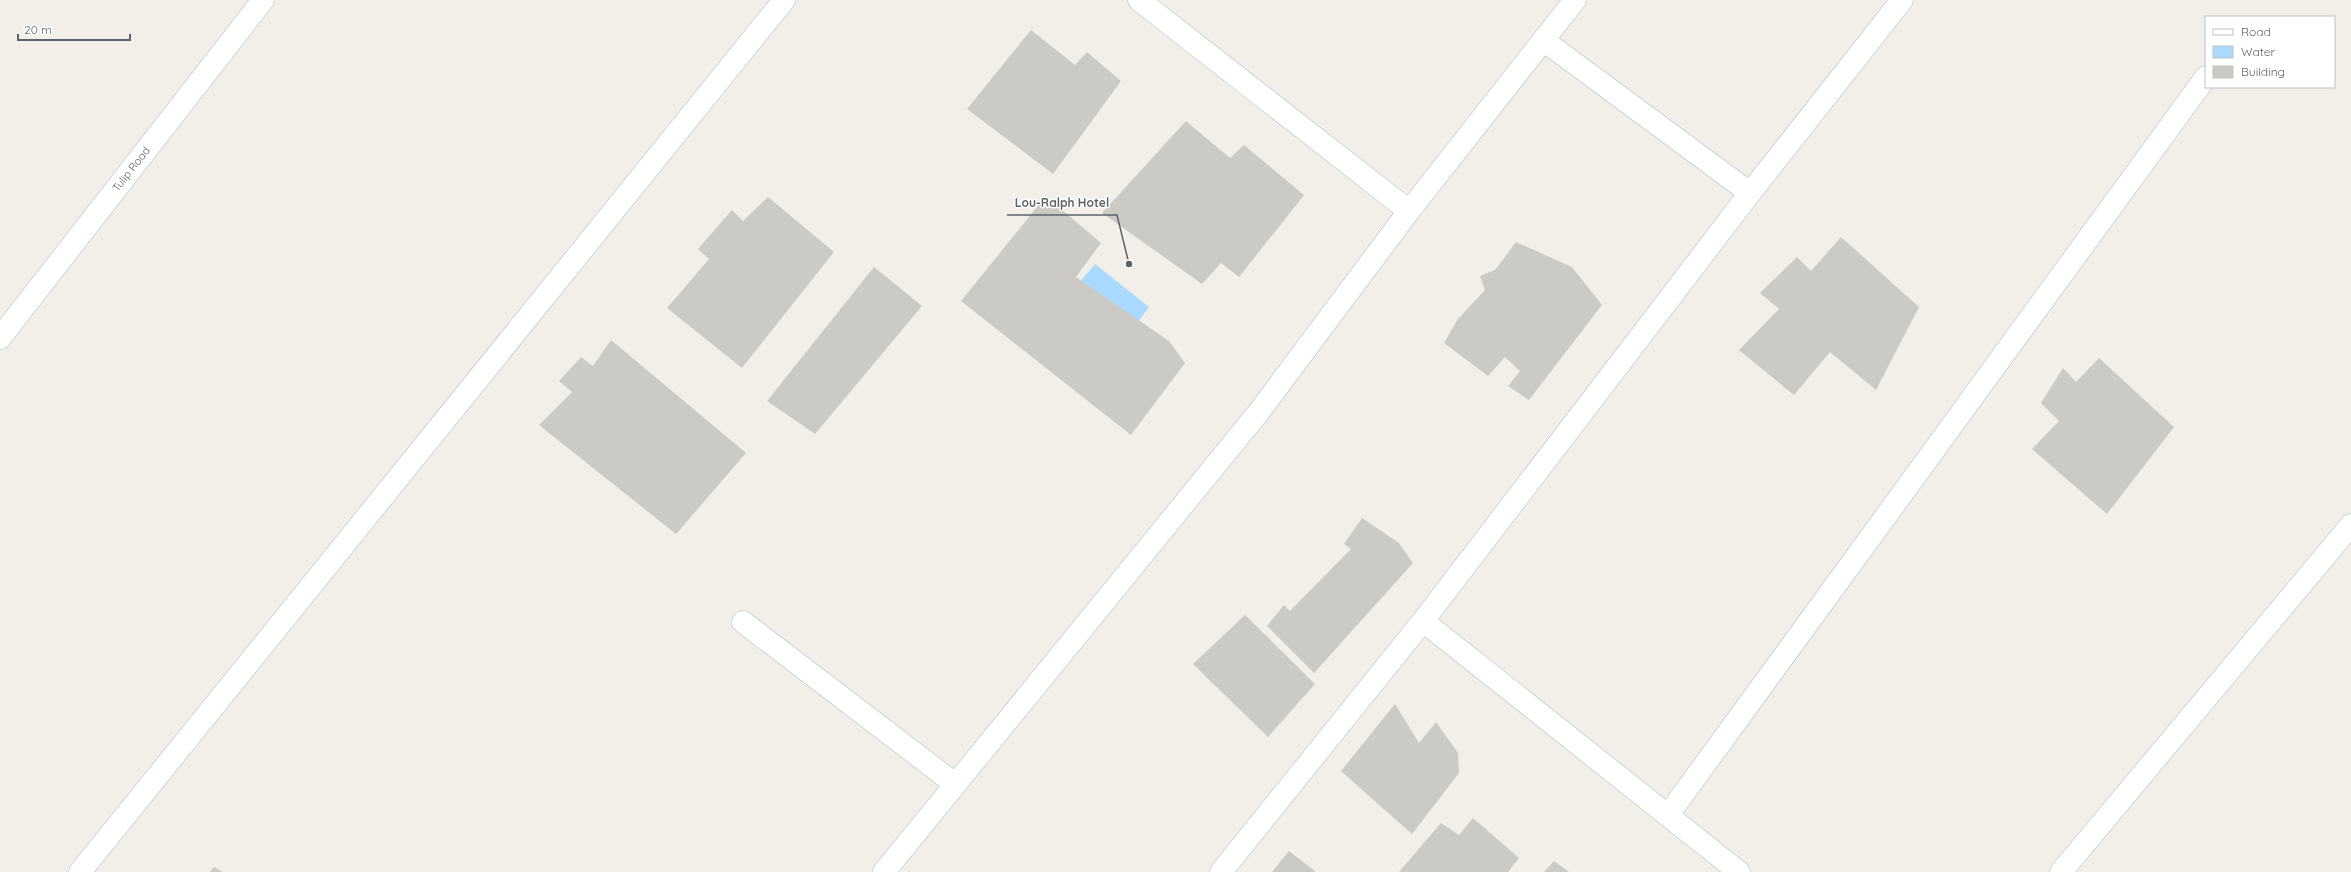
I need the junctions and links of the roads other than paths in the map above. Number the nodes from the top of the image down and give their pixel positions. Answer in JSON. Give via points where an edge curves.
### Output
{"nodes":[{"id":1,"x":263,"y":0,"type":"edge"},
{"id":2,"x":784,"y":0,"type":"edge"},
{"id":3,"x":1139,"y":0,"type":"edge"},
{"id":4,"x":1575,"y":0,"type":"edge"},
{"id":5,"x":1902,"y":0,"type":"edge"},
{"id":6,"x":1544,"y":40,"type":"junction"},
{"id":7,"x":2205,"y":78,"type":"edge"},
{"id":8,"x":1750,"y":193,"type":"junction"},
{"id":9,"x":1409,"y":211,"type":"junction"},
{"id":10,"x":0,"y":338,"type":"edge"},
{"id":11,"x":2351,"y":525,"type":"edge"},
{"id":12,"x":1423,"y":621,"type":"junction"},
{"id":13,"x":743,"y":622,"type":"dead end"},
{"id":14,"x":955,"y":784,"type":"junction"},
{"id":15,"x":1668,"y":815,"type":"junction"},
{"id":16,"x":890,"y":870,"type":"edge"},
{"id":17,"x":80,"y":872,"type":"edge"},
{"id":18,"x":1221,"y":872,"type":"edge"},
{"id":19,"x":1739,"y":872,"type":"edge"},
{"id":20,"x":2061,"y":872,"type":"edge"}],
"edges":[{"from":1,"to":10,"type":"street","name":"Tulip Road"},
{"from":2,"to":17,"type":"street"},
{"from":3,"to":9,"type":"street"},
{"from":4,"to":6,"type":"street"},
{"from":5,"to":8,"type":"street"},
{"from":6,"to":8,"type":"street"},
{"from":6,"to":9,"type":"street"},
{"from":7,"to":15,"type":"street"},
{"from":8,"to":12,"type":"street"},
{"from":9,"to":14,"type":"street","via":[[1258,413]]},
{"from":11,"to":20,"type":"street"},
{"from":12,"to":15,"type":"street"},
{"from":12,"to":18,"type":"street"},
{"from":13,"to":14,"type":"street"},
{"from":14,"to":16,"type":"street"},
{"from":15,"to":19,"type":"street"}]}
